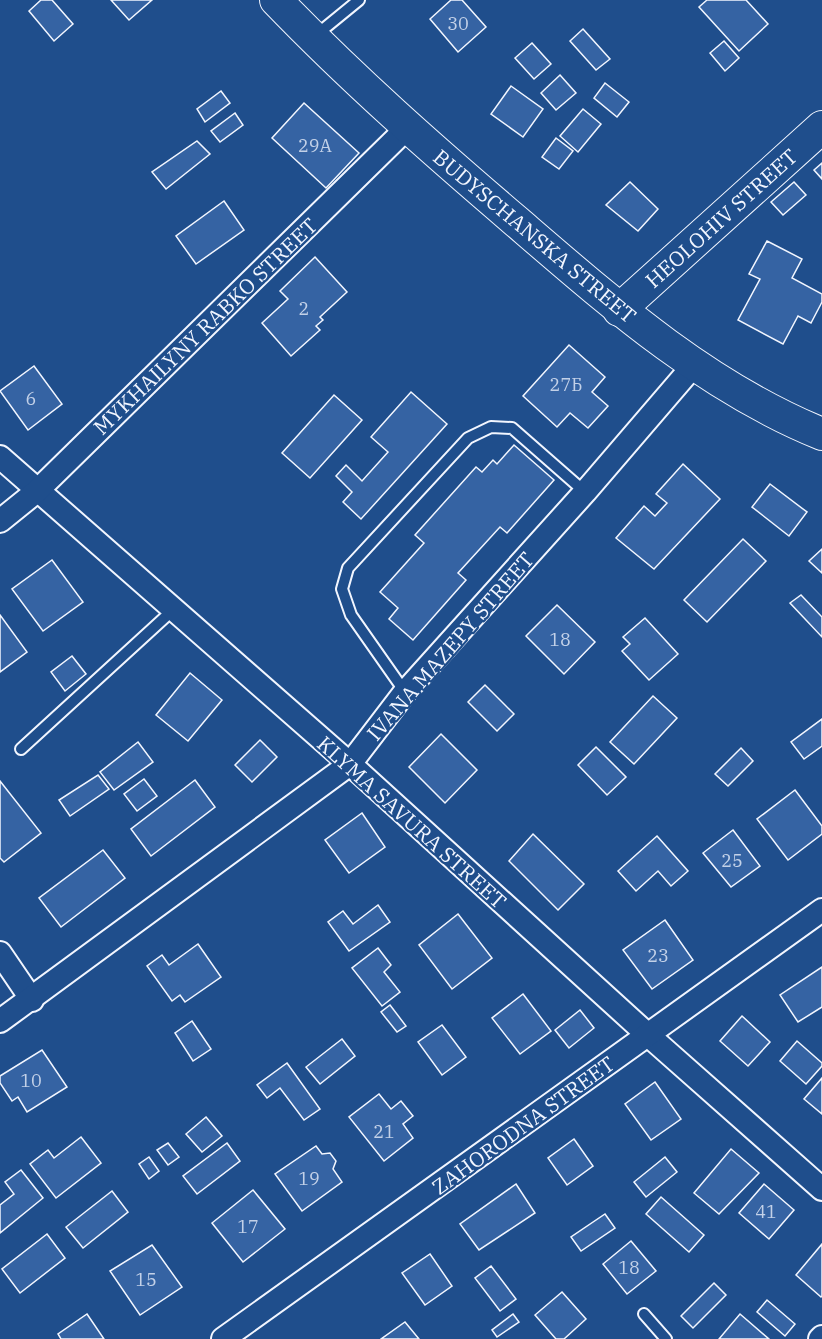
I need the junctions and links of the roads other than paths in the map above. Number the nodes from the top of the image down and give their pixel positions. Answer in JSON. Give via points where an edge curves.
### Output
{"nodes":[{"id":1,"x":276,"y":0,"type":"edge"},
{"id":2,"x":359,"y":0,"type":"edge"},
{"id":3,"x":312,"y":38,"type":"junction"},
{"id":4,"x":822,"y":127,"type":"edge"},
{"id":5,"x":407,"y":128,"type":"junction"},
{"id":6,"x":619,"y":310,"type":"junction"},
{"id":7,"x":694,"y":365,"type":"junction"},
{"id":8,"x":822,"y":434,"type":"edge"},
{"id":9,"x":0,"y":457,"type":"edge"},
{"id":10,"x":37,"y":491,"type":"junction"},
{"id":11,"x":585,"y":492,"type":"junction"},
{"id":12,"x":0,"y":521,"type":"edge"},
{"id":13,"x":173,"y":610,"type":"junction"},
{"id":14,"x":405,"y":692,"type":"junction"},
{"id":15,"x":21,"y":749,"type":"dead end"},
{"id":16,"x":350,"y":764,"type":"junction"},
{"id":17,"x":822,"y":910,"type":"edge"},
{"id":18,"x":0,"y":953,"type":"edge"},
{"id":19,"x":32,"y":1000,"type":"junction"},
{"id":20,"x":0,"y":1021,"type":"edge"},
{"id":21,"x":648,"y":1035,"type":"junction"},
{"id":22,"x":822,"y":1189,"type":"edge"},
{"id":23,"x":644,"y":1314,"type":"dead end"},
{"id":24,"x":223,"y":1339,"type":"edge"},
{"id":25,"x":666,"y":1339,"type":"edge"}],
"edges":[{"from":1,"to":3,"type":"street","name":"BUDYSCHANSKA STREET"},
{"from":2,"to":3,"type":"lane"},
{"from":3,"to":5,"type":"street","name":"BUDYSCHANSKA STREET"},
{"from":4,"to":6,"type":"street","name":"HEOLOHIV STREET"},
{"from":5,"to":6,"type":"street","name":"BUDYSCHANSKA STREET"},
{"from":5,"to":10,"type":"street","name":"MYKHAILYNY RABKO STREET"},
{"from":6,"to":7,"type":"street","name":"BUDYSCHANSKA STREET"},
{"from":7,"to":8,"type":"street","name":"BUDYSCHANSKA STREET","via":[[790,422]]},
{"from":7,"to":11,"type":"street","name":"IVANA MAZEPY STREET"},
{"from":9,"to":10,"type":"street","name":"KLYMA SAVURA STREET"},
{"from":10,"to":12,"type":"street","name":"MYKHAILYNY RABKO STREET"},
{"from":10,"to":13,"type":"street","name":"KLYMA SAVURA STREET"},
{"from":11,"to":14,"type":"street","name":"IVANA MAZEPY STREET"},
{"from":11,"to":14,"type":"lane","via":[[512,428],[491,427],[468,438],[348,568],[342,589],[351,615]]},
{"from":13,"to":15,"type":"lane"},
{"from":13,"to":16,"type":"street","name":"KLYMA SAVURA STREET"},
{"from":14,"to":16,"type":"street","name":"IVANA MAZEPY STREET"},
{"from":16,"to":19,"type":"street","name":"IVANA MAZEPY STREET"},
{"from":16,"to":21,"type":"street","name":"KLYMA SAVURA STREET"},
{"from":17,"to":21,"type":"street","name":"ZAHORODNA STREET"},
{"from":18,"to":19,"type":"street"},
{"from":19,"to":20,"type":"street","name":"IVANA MAZEPY STREET"},
{"from":21,"to":22,"type":"street","name":"KLYMA SAVURA STREET"},
{"from":21,"to":24,"type":"street","name":"ZAHORODNA STREET"},
{"from":23,"to":25,"type":"lane"}]}
